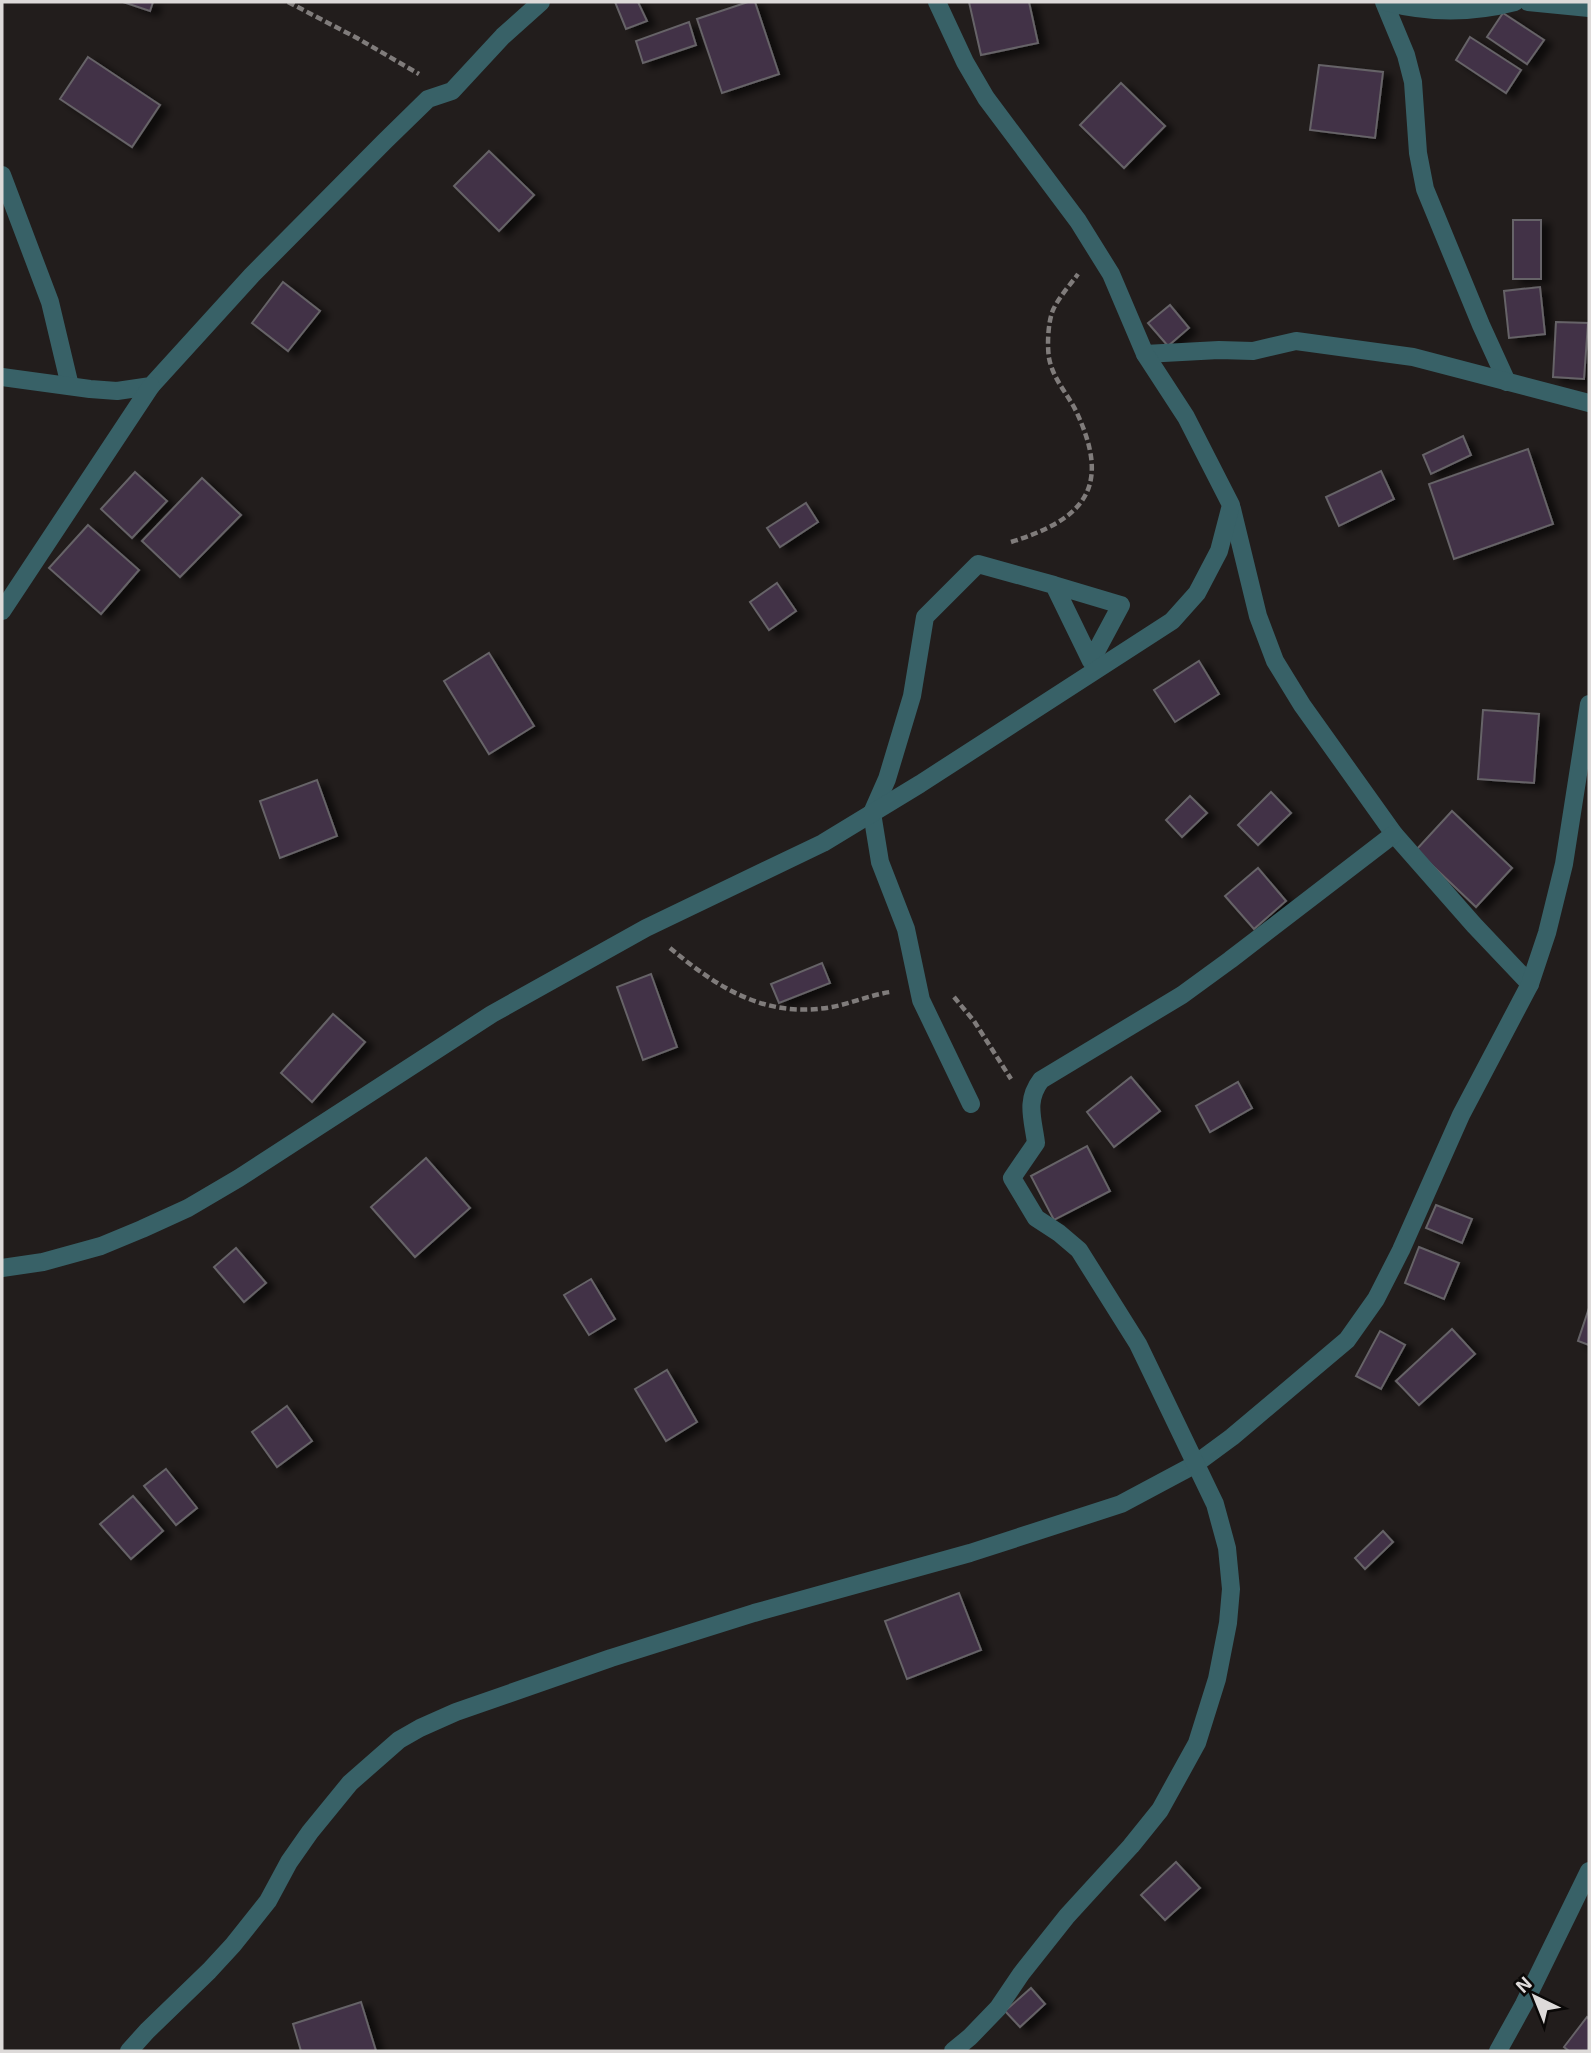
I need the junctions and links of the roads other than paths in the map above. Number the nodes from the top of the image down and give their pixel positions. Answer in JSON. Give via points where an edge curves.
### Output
{"nodes":[{"id":1,"x":541,"y":2,"type":"edge"},
{"id":2,"x":937,"y":2,"type":"edge"},
{"id":3,"x":1385,"y":2,"type":"edge"},
{"id":4,"x":1515,"y":2,"type":"edge"},
{"id":5,"x":1528,"y":2,"type":"edge"},
{"id":6,"x":1589,"y":8,"type":"edge"},
{"id":7,"x":2,"y":175,"type":"edge"},
{"id":8,"x":1145,"y":354,"type":"junction"},
{"id":9,"x":2,"y":377,"type":"edge"},
{"id":10,"x":1507,"y":382,"type":"junction"},
{"id":11,"x":70,"y":386,"type":"junction"},
{"id":12,"x":151,"y":386,"type":"junction"},
{"id":13,"x":1589,"y":403,"type":"edge"},
{"id":14,"x":1231,"y":505,"type":"junction"},
{"id":15,"x":1054,"y":585,"type":"dead end"},
{"id":16,"x":2,"y":611,"type":"edge"},
{"id":17,"x":1589,"y":704,"type":"edge"},
{"id":18,"x":1586,"y":745,"type":"edge"},
{"id":19,"x":872,"y":813,"type":"junction"},
{"id":20,"x":1394,"y":834,"type":"junction"},
{"id":21,"x":1530,"y":984,"type":"junction"},
{"id":22,"x":971,"y":1104,"type":"dead end"},
{"id":23,"x":2,"y":1268,"type":"edge"},
{"id":24,"x":1194,"y":1465,"type":"junction"},
{"id":25,"x":1589,"y":1871,"type":"edge"},
{"id":26,"x":129,"y":2051,"type":"edge"},
{"id":27,"x":953,"y":2051,"type":"edge"},
{"id":28,"x":1498,"y":2051,"type":"edge"}],
"edges":[{"from":1,"to":12,"type":"street","via":[[452,91],[428,99],[385,141],[252,275]]},
{"from":2,"to":8,"type":"street","via":[[986,98],[1078,221],[1111,274]]},
{"from":3,"to":4,"type":"street","via":[[1435,10]]},
{"from":3,"to":10,"type":"street","via":[[1413,82],[1425,189]]},
{"from":5,"to":6,"type":"street"},
{"from":7,"to":11,"type":"street","via":[[50,302]]},
{"from":8,"to":10,"type":"street","via":[[1253,351],[1296,341],[1413,357]]},
{"from":8,"to":14,"type":"street","via":[[1186,417]]},
{"from":9,"to":11,"type":"street"},
{"from":10,"to":13,"type":"street"},
{"from":11,"to":12,"type":"street","via":[[117,391]]},
{"from":12,"to":16,"type":"street"},
{"from":14,"to":19,"type":"street","via":[[1219,551],[1197,593],[1172,621]]},
{"from":14,"to":20,"type":"street","via":[[1258,616],[1275,661]]},
{"from":15,"to":19,"type":"street","via":[[978,564],[925,617],[912,696]]},
{"from":17,"to":18,"type":"street"},
{"from":18,"to":21,"type":"street","via":[[1564,864]]},
{"from":19,"to":22,"type":"street","via":[[880,862],[906,929],[921,1000]]},
{"from":19,"to":23,"type":"street","via":[[823,843],[646,928],[492,1014],[188,1208],[101,1246]]},
{"from":20,"to":21,"type":"street"},
{"from":20,"to":24,"type":"street","via":[[1182,995],[1041,1080],[1032,1094],[1036,1143],[1012,1178],[1037,1218],[1079,1250],[1138,1344]]},
{"from":21,"to":24,"type":"street","via":[[1461,1115],[1401,1250],[1347,1340]]},
{"from":24,"to":26,"type":"street","via":[[1121,1504],[611,1658],[419,1728],[350,1783],[310,1832],[268,1901],[233,1945]]},
{"from":24,"to":27,"type":"street","via":[[1215,1504],[1227,1548],[1231,1589],[1217,1679],[1197,1743],[1160,1810],[1061,1924],[998,2008]]},
{"from":25,"to":28,"type":"street"}]}
